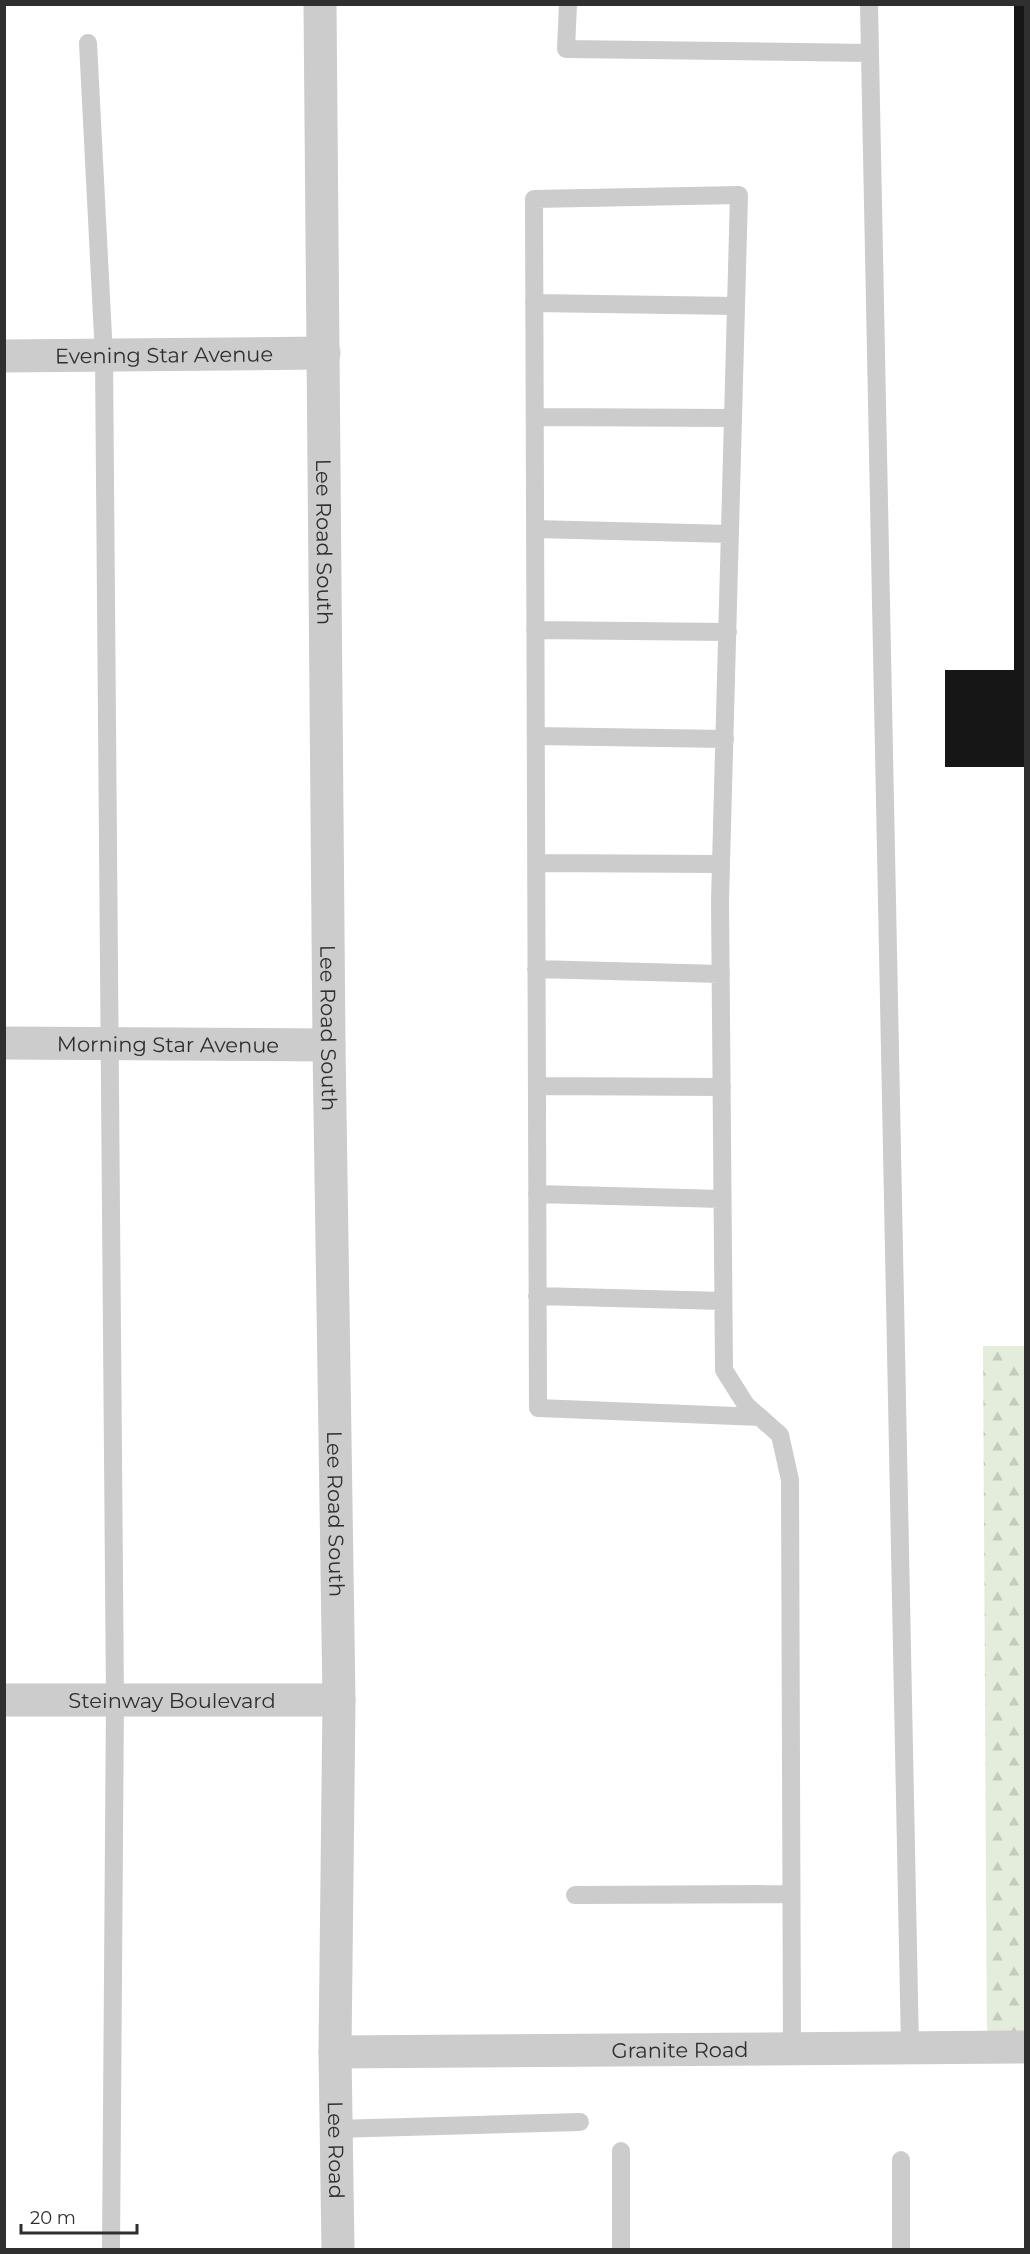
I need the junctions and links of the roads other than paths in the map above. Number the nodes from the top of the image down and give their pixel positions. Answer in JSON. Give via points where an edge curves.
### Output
{"nodes":[{"id":1,"x":320,"y":4,"type":"edge"},
{"id":2,"x":568,"y":4,"type":"edge"},
{"id":3,"x":869,"y":4,"type":"edge"},
{"id":4,"x":88,"y":43,"type":"dead end"},
{"id":5,"x":870,"y":53,"type":"junction"},
{"id":6,"x":534,"y":303,"type":"junction"},
{"id":7,"x":736,"y":306,"type":"junction"},
{"id":8,"x":324,"y":353,"type":"junction"},
{"id":9,"x":4,"y":356,"type":"edge"},
{"id":10,"x":104,"y":356,"type":"junction"},
{"id":11,"x":535,"y":417,"type":"junction"},
{"id":12,"x":733,"y":418,"type":"junction"},
{"id":13,"x":535,"y":529,"type":"junction"},
{"id":14,"x":730,"y":534,"type":"junction"},
{"id":15,"x":536,"y":630,"type":"junction"},
{"id":16,"x":728,"y":632,"type":"junction"},
{"id":17,"x":536,"y":736,"type":"junction"},
{"id":18,"x":725,"y":739,"type":"junction"},
{"id":19,"x":536,"y":862,"type":"junction"},
{"id":20,"x":721,"y":864,"type":"junction"},
{"id":21,"x":536,"y":969,"type":"junction"},
{"id":22,"x":721,"y":974,"type":"junction"},
{"id":23,"x":4,"y":1043,"type":"edge"},
{"id":24,"x":110,"y":1043,"type":"junction"},
{"id":25,"x":329,"y":1045,"type":"junction"},
{"id":26,"x":537,"y":1086,"type":"junction"},
{"id":27,"x":722,"y":1087,"type":"junction"},
{"id":28,"x":537,"y":1194,"type":"junction"},
{"id":29,"x":722,"y":1199,"type":"junction"},
{"id":30,"x":537,"y":1296,"type":"junction"},
{"id":31,"x":723,"y":1301,"type":"junction"},
{"id":32,"x":760,"y":1417,"type":"junction"},
{"id":33,"x":4,"y":1700,"type":"edge"},
{"id":34,"x":115,"y":1700,"type":"junction"},
{"id":35,"x":339,"y":1700,"type":"junction"},
{"id":36,"x":791,"y":1894,"type":"junction"},
{"id":37,"x":575,"y":1895,"type":"dead end"},
{"id":38,"x":1026,"y":2047,"type":"edge"},
{"id":39,"x":792,"y":2048,"type":"junction"},
{"id":40,"x":910,"y":2048,"type":"junction"},
{"id":41,"x":334,"y":2052,"type":"junction"},
{"id":42,"x":580,"y":2122,"type":"dead end"},
{"id":43,"x":336,"y":2129,"type":"junction"},
{"id":44,"x":621,"y":2151,"type":"dead end"},
{"id":45,"x":901,"y":2160,"type":"dead end"},
{"id":46,"x":111,"y":2250,"type":"edge"},
{"id":47,"x":338,"y":2250,"type":"edge"},
{"id":48,"x":621,"y":2250,"type":"edge"},
{"id":49,"x":901,"y":2250,"type":"edge"}],
"edges":[{"from":1,"to":8,"type":"street","name":"Lee Road South"},
{"from":2,"to":5,"type":"lane","via":[[567,49]]},
{"from":3,"to":5,"type":"lane"},
{"from":4,"to":10,"type":"lane"},
{"from":5,"to":40,"type":"lane"},
{"from":6,"to":7,"type":"lane"},
{"from":6,"to":7,"type":"lane","via":[[534,199],[739,195]]},
{"from":6,"to":11,"type":"lane"},
{"from":7,"to":12,"type":"lane"},
{"from":8,"to":10,"type":"street","name":"Evening Star Avenue"},
{"from":8,"to":25,"type":"street","name":"Lee Road South"},
{"from":9,"to":10,"type":"street","name":"Evening Star Avenue"},
{"from":10,"to":24,"type":"lane"},
{"from":11,"to":12,"type":"lane"},
{"from":11,"to":13,"type":"lane"},
{"from":12,"to":14,"type":"lane"},
{"from":13,"to":14,"type":"lane"},
{"from":13,"to":15,"type":"lane"},
{"from":14,"to":16,"type":"lane"},
{"from":15,"to":16,"type":"lane"},
{"from":15,"to":17,"type":"lane"},
{"from":16,"to":18,"type":"lane"},
{"from":17,"to":18,"type":"lane"},
{"from":17,"to":19,"type":"lane"},
{"from":18,"to":20,"type":"lane"},
{"from":19,"to":20,"type":"lane"},
{"from":19,"to":21,"type":"lane"},
{"from":20,"to":22,"type":"lane"},
{"from":21,"to":22,"type":"lane"},
{"from":21,"to":26,"type":"lane"},
{"from":22,"to":27,"type":"lane"},
{"from":23,"to":24,"type":"street","name":"Morning Star Avenue"},
{"from":24,"to":25,"type":"street","name":"Morning Star Avenue"},
{"from":24,"to":34,"type":"lane"},
{"from":25,"to":35,"type":"street","name":"Lee Road South"},
{"from":26,"to":27,"type":"lane"},
{"from":26,"to":28,"type":"lane"},
{"from":27,"to":29,"type":"lane"},
{"from":28,"to":29,"type":"lane"},
{"from":28,"to":30,"type":"lane"},
{"from":29,"to":31,"type":"lane"},
{"from":30,"to":31,"type":"lane"},
{"from":30,"to":32,"type":"lane","via":[[538,1408]]},
{"from":31,"to":32,"type":"lane","via":[[724,1370],[746,1405]]},
{"from":32,"to":36,"type":"lane","via":[[780,1435],[790,1480]]},
{"from":33,"to":34,"type":"street","name":"Steinway Boulevard"},
{"from":34,"to":35,"type":"street","name":"Steinway Boulevard"},
{"from":34,"to":46,"type":"lane"},
{"from":35,"to":41,"type":"street","name":"Lee Road South"},
{"from":36,"to":37,"type":"lane"},
{"from":36,"to":39,"type":"lane"},
{"from":38,"to":40,"type":"street","name":"Granite Road"},
{"from":39,"to":40,"type":"street","name":"Granite Road"},
{"from":39,"to":41,"type":"street","name":"Granite Road"},
{"from":41,"to":43,"type":"street","name":"Lee Road"},
{"from":42,"to":43,"type":"lane"},
{"from":43,"to":47,"type":"street","name":"Lee Road"},
{"from":44,"to":48,"type":"lane"},
{"from":45,"to":49,"type":"lane"}]}
